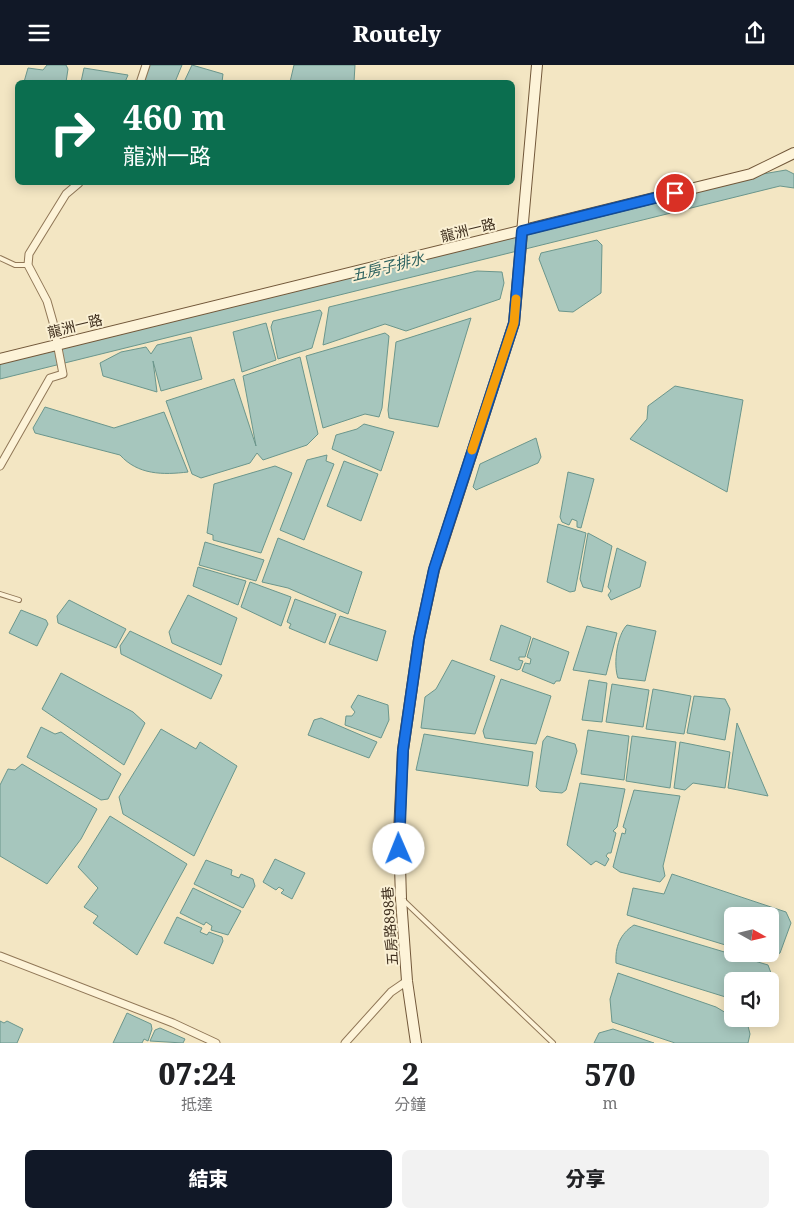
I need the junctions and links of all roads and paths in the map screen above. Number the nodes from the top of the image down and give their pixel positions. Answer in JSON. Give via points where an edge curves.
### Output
{"nodes":[{"id":1,"x":146,"y":65,"type":"edge"},
{"id":2,"x":537,"y":65,"type":"edge"},
{"id":3,"x":141,"y":80,"type":"edge"},
{"id":4,"x":794,"y":153,"type":"edge"},
{"id":5,"x":77,"y":185,"type":"edge"},
{"id":6,"x":522,"y":231,"type":"junction"},
{"id":7,"x":0,"y":258,"type":"edge"},
{"id":8,"x":28,"y":265,"type":"junction"},
{"id":9,"x":57,"y":344,"type":"junction"},
{"id":10,"x":0,"y":359,"type":"edge"},
{"id":11,"x":2,"y":458,"type":"edge"},
{"id":12,"x":0,"y":466,"type":"edge"},
{"id":13,"x":0,"y":594,"type":"edge"},
{"id":14,"x":19,"y":600,"type":"dead end"},
{"id":15,"x":401,"y":899,"type":"junction"},
{"id":16,"x":0,"y":956,"type":"edge"},
{"id":17,"x":407,"y":981,"type":"junction"},
{"id":18,"x":216,"y":1043,"type":"edge"},
{"id":19,"x":345,"y":1043,"type":"edge"},
{"id":20,"x":416,"y":1043,"type":"edge"},
{"id":21,"x":553,"y":1043,"type":"edge"}],
"edges":[{"from":1,"to":3,"type":"street"},
{"from":2,"to":6,"type":"street"},
{"from":4,"to":6,"type":"street","name":"龍洲一路","via":[[751,174]]},
{"from":5,"to":8,"type":"street","via":[[66,194],[29,254]]},
{"from":6,"to":9,"type":"street","name":"龍洲一路"},
{"from":6,"to":15,"type":"street","name":"五房路898巷","via":[[514,323],[434,569],[419,639],[403,750],[399,832]]},
{"from":7,"to":8,"type":"lane","via":[[15,265]]},
{"from":8,"to":9,"type":"street","via":[[48,301]]},
{"from":9,"to":10,"type":"street","name":"龍洲一路"},
{"from":9,"to":11,"type":"street","via":[[62,374],[50,378]]},
{"from":11,"to":12,"type":"street"},
{"from":13,"to":14,"type":"lane"},
{"from":15,"to":17,"type":"street","name":"五房路898巷"},
{"from":15,"to":21,"type":"lane"},
{"from":16,"to":18,"type":"street"},
{"from":17,"to":19,"type":"street","via":[[391,992]]},
{"from":17,"to":20,"type":"street","name":"五房路898巷"}]}
